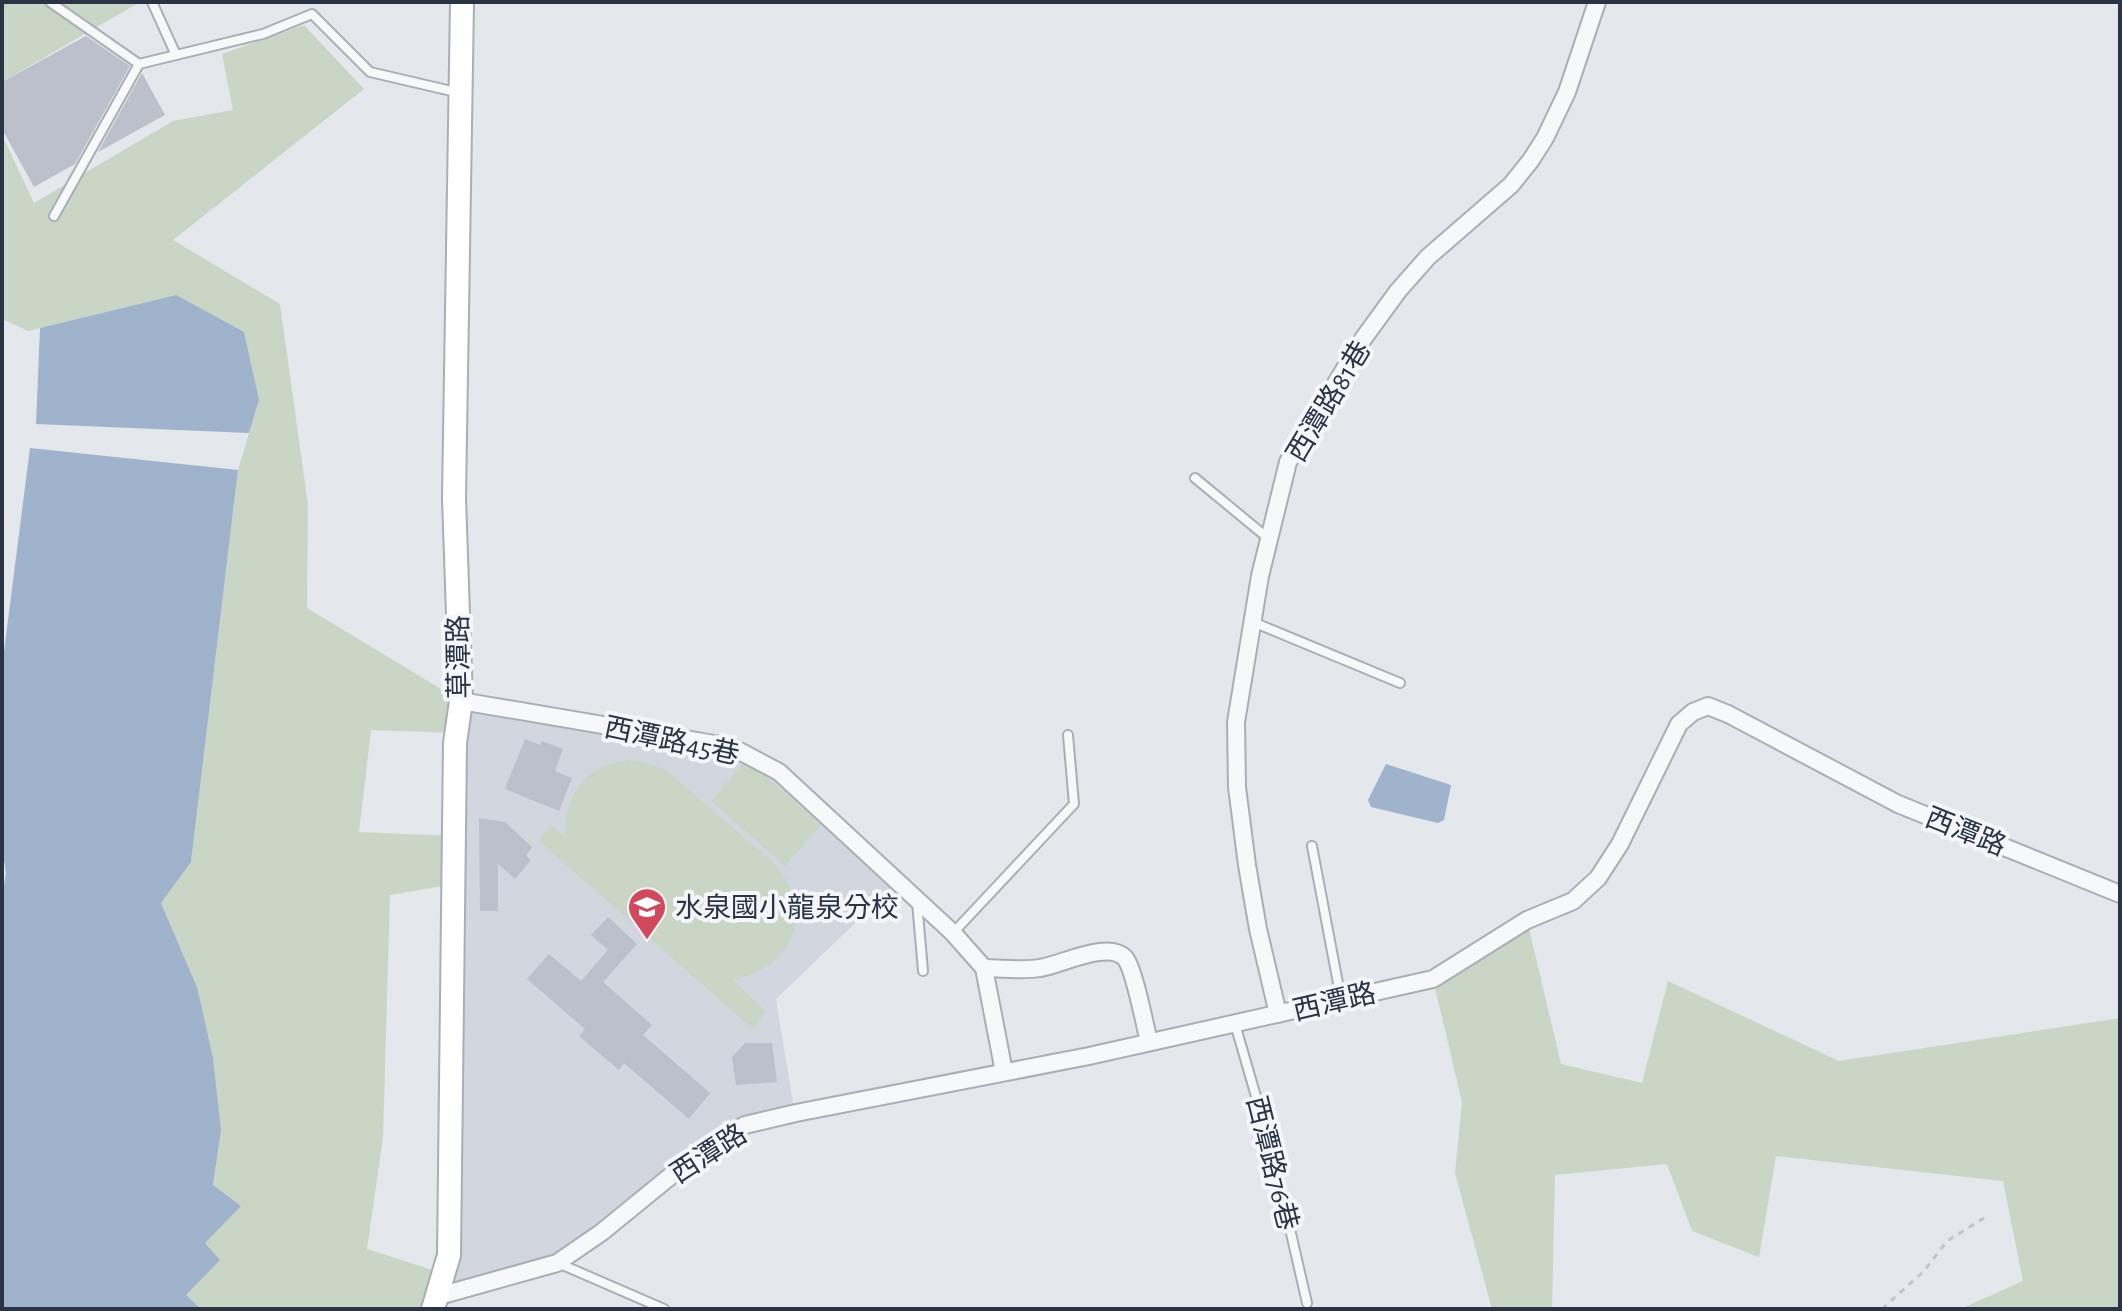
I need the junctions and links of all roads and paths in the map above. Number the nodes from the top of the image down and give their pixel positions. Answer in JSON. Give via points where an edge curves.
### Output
{"nodes":[{"id":1,"x":50,"y":2,"type":"edge"},
{"id":2,"x":152,"y":2,"type":"edge"},
{"id":3,"x":462,"y":2,"type":"edge"},
{"id":4,"x":1597,"y":2,"type":"edge"},
{"id":5,"x":176,"y":55,"type":"junction"},
{"id":6,"x":139,"y":64,"type":"junction"},
{"id":7,"x":461,"y":94,"type":"junction"},
{"id":8,"x":54,"y":216,"type":"dead end"},
{"id":9,"x":1195,"y":478,"type":"dead end"},
{"id":10,"x":1269,"y":540,"type":"junction"},
{"id":11,"x":1253,"y":622,"type":"junction"},
{"id":12,"x":1400,"y":683,"type":"dead end"},
{"id":13,"x":461,"y":701,"type":"junction"},
{"id":14,"x":1068,"y":735,"type":"dead end"},
{"id":15,"x":1312,"y":846,"type":"dead end"},
{"id":16,"x":2120,"y":894,"type":"edge"},
{"id":17,"x":917,"y":901,"type":"junction"},
{"id":18,"x":953,"y":933,"type":"junction"},
{"id":19,"x":984,"y":968,"type":"junction"},
{"id":20,"x":923,"y":971,"type":"dead end"},
{"id":21,"x":1341,"y":999,"type":"junction"},
{"id":22,"x":1278,"y":1014,"type":"junction"},
{"id":23,"x":1235,"y":1024,"type":"junction"},
{"id":24,"x":1149,"y":1042,"type":"junction"},
{"id":25,"x":1004,"y":1072,"type":"junction"},
{"id":26,"x":1989,"y":1215,"type":"dead end"},
{"id":27,"x":557,"y":1263,"type":"junction"},
{"id":28,"x":436,"y":1302,"type":"edge"},
{"id":29,"x":1307,"y":1303,"type":"dead end"},
{"id":30,"x":664,"y":1309,"type":"edge"},
{"id":31,"x":1882,"y":1309,"type":"edge"}],
"edges":[{"from":1,"to":6,"type":"lane"},
{"from":2,"to":5,"type":"lane"},
{"from":3,"to":7,"type":"street","name":"草潭路"},
{"from":4,"to":10,"type":"street","name":"西潭路81巷","via":[[1567,92],[1545,138],[1511,185],[1428,257],[1363,339],[1288,462]]},
{"from":5,"to":6,"type":"lane"},
{"from":5,"to":7,"type":"lane","via":[[263,34],[312,14],[370,72]]},
{"from":6,"to":8,"type":"lane"},
{"from":7,"to":13,"type":"street","name":"草潭路","via":[[454,498]]},
{"from":9,"to":10,"type":"lane"},
{"from":10,"to":11,"type":"street","name":"西潭路81巷"},
{"from":11,"to":12,"type":"lane"},
{"from":11,"to":22,"type":"street","name":"西潭路81巷","via":[[1236,722],[1237,787],[1258,929]]},
{"from":13,"to":17,"type":"street","name":"西潭路45巷","via":[[732,747],[779,772]]},
{"from":13,"to":28,"type":"street","name":"草潭路","via":[[455,743],[449,1255]]},
{"from":14,"to":18,"type":"lane","via":[[1074,804]]},
{"from":15,"to":21,"type":"lane"},
{"from":16,"to":21,"type":"street","name":"西潭路","via":[[1898,804],[1708,706],[1679,724],[1620,844],[1598,878],[1573,901],[1527,920],[1433,979]]},
{"from":17,"to":18,"type":"street","name":"西潭路45巷"},
{"from":17,"to":20,"type":"lane"},
{"from":18,"to":19,"type":"street","name":"西潭路45巷"},
{"from":19,"to":24,"type":"street","via":[[1040,968],[1112,951],[1124,957],[1130,969]]},
{"from":19,"to":25,"type":"street"},
{"from":21,"to":22,"type":"street","name":"西潭路"},
{"from":22,"to":23,"type":"street","name":"西潭路"},
{"from":23,"to":24,"type":"street","name":"西潭路"},
{"from":23,"to":29,"type":"lane","name":"西潭路76巷","via":[[1273,1155]]},
{"from":24,"to":25,"type":"street","name":"西潭路"},
{"from":25,"to":27,"type":"street","name":"西潭路","via":[[745,1125],[705,1148]]},
{"from":26,"to":31,"type":"path","via":[[1947,1241],[1924,1271]]},
{"from":27,"to":28,"type":"street","name":"西潭路"},
{"from":27,"to":30,"type":"lane"}]}
